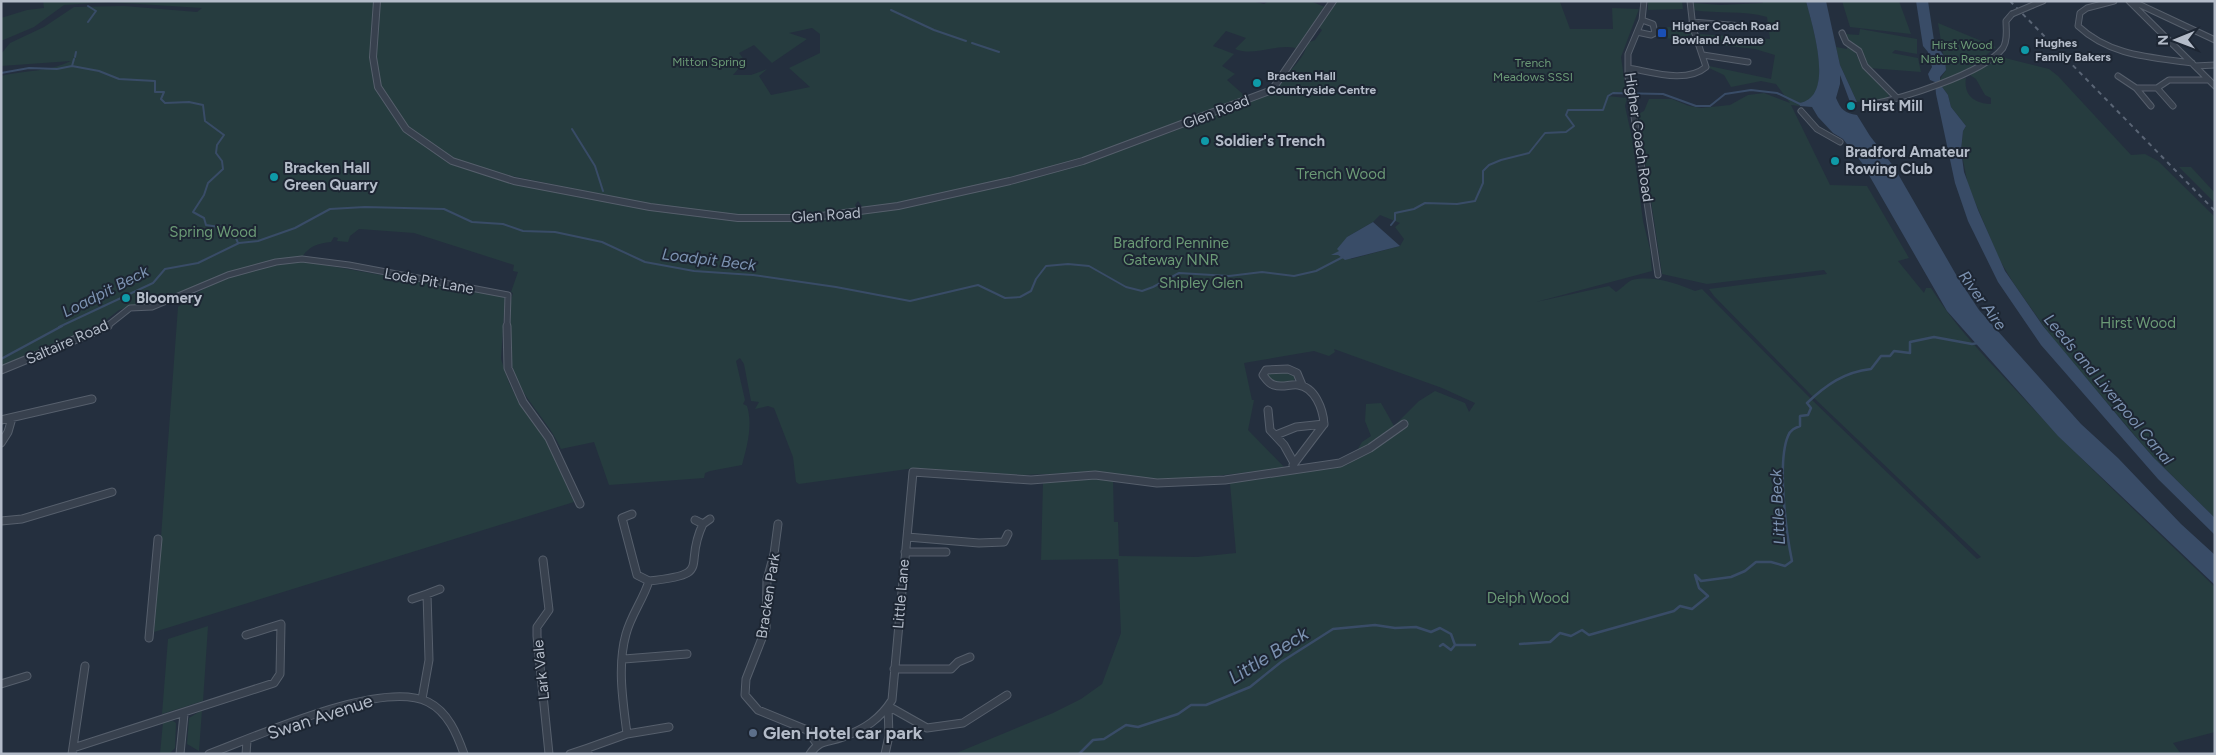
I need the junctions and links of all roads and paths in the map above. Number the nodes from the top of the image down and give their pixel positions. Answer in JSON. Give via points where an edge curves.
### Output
{"nodes":[{"id":1,"x":377,"y":1,"type":"edge"},
{"id":2,"x":1333,"y":1,"type":"edge"},
{"id":3,"x":1644,"y":1,"type":"edge"},
{"id":4,"x":1690,"y":1,"type":"edge"},
{"id":5,"x":2043,"y":1,"type":"edge"},
{"id":6,"x":2114,"y":1,"type":"edge"},
{"id":7,"x":2131,"y":1,"type":"edge"},
{"id":8,"x":1642,"y":20,"type":"junction"},
{"id":9,"x":1692,"y":22,"type":"junction"},
{"id":10,"x":1742,"y":26,"type":"dead end"},
{"id":11,"x":1637,"y":32,"type":"junction"},
{"id":12,"x":1842,"y":33,"type":"dead end"},
{"id":13,"x":2215,"y":40,"type":"edge"},
{"id":14,"x":1703,"y":55,"type":"junction"},
{"id":15,"x":1748,"y":62,"type":"dead end"},
{"id":16,"x":2194,"y":65,"type":"junction"},
{"id":17,"x":2215,"y":66,"type":"edge"},
{"id":18,"x":1628,"y":68,"type":"junction"},
{"id":19,"x":2118,"y":76,"type":"dead end"},
{"id":20,"x":2209,"y":80,"type":"junction"},
{"id":21,"x":2215,"y":86,"type":"edge"},
{"id":22,"x":2136,"y":88,"type":"junction"},
{"id":23,"x":2157,"y":88,"type":"junction"},
{"id":24,"x":1897,"y":98,"type":"junction"},
{"id":25,"x":1868,"y":105,"type":"dead end"},
{"id":26,"x":2151,"y":106,"type":"dead end"},
{"id":27,"x":2173,"y":106,"type":"dead end"},
{"id":28,"x":1801,"y":111,"type":"dead end"},
{"id":29,"x":1840,"y":142,"type":"dead end"},
{"id":30,"x":1658,"y":275,"type":"dead end"},
{"id":31,"x":130,"y":308,"type":"joint"},
{"id":32,"x":1,"y":370,"type":"edge"},
{"id":33,"x":1302,"y":385,"type":"junction"},
{"id":34,"x":92,"y":399,"type":"dead end"},
{"id":35,"x":1268,"y":410,"type":"dead end"},
{"id":36,"x":12,"y":418,"type":"junction"},
{"id":37,"x":1,"y":420,"type":"edge"},
{"id":38,"x":1324,"y":424,"type":"junction"},
{"id":39,"x":1404,"y":424,"type":"dead end"},
{"id":40,"x":1276,"y":435,"type":"junction"},
{"id":41,"x":1,"y":443,"type":"edge"},
{"id":42,"x":1294,"y":463,"type":"junction"},
{"id":43,"x":1290,"y":470,"type":"junction"},
{"id":44,"x":112,"y":492,"type":"dead end"},
{"id":45,"x":580,"y":504,"type":"dead end"},
{"id":46,"x":632,"y":514,"type":"dead end"},
{"id":47,"x":710,"y":519,"type":"dead end"},
{"id":48,"x":695,"y":520,"type":"dead end"},
{"id":49,"x":1,"y":521,"type":"edge"},
{"id":50,"x":703,"y":524,"type":"junction"},
{"id":51,"x":778,"y":524,"type":"dead end"},
{"id":52,"x":1008,"y":534,"type":"dead end"},
{"id":53,"x":907,"y":537,"type":"junction"},
{"id":54,"x":158,"y":539,"type":"dead end"},
{"id":55,"x":905,"y":552,"type":"junction"},
{"id":56,"x":946,"y":552,"type":"dead end"},
{"id":57,"x":543,"y":560,"type":"dead end"},
{"id":58,"x":649,"y":581,"type":"junction"},
{"id":59,"x":440,"y":589,"type":"dead end"},
{"id":60,"x":427,"y":594,"type":"junction"},
{"id":61,"x":412,"y":599,"type":"dead end"},
{"id":62,"x":246,"y":635,"type":"dead end"},
{"id":63,"x":149,"y":638,"type":"dead end"},
{"id":64,"x":687,"y":654,"type":"dead end"},
{"id":65,"x":970,"y":657,"type":"dead end"},
{"id":66,"x":624,"y":659,"type":"junction"},
{"id":67,"x":85,"y":666,"type":"dead end"},
{"id":68,"x":894,"y":669,"type":"junction"},
{"id":69,"x":27,"y":676,"type":"dead end"},
{"id":70,"x":1,"y":684,"type":"edge"},
{"id":71,"x":1007,"y":695,"type":"dead end"},
{"id":72,"x":422,"y":699,"type":"junction"},
{"id":73,"x":888,"y":706,"type":"junction"},
{"id":74,"x":184,"y":714,"type":"junction"},
{"id":75,"x":669,"y":727,"type":"dead end"},
{"id":76,"x":627,"y":734,"type":"junction"},
{"id":77,"x":247,"y":741,"type":"junction"},
{"id":78,"x":817,"y":744,"type":"junction"},
{"id":79,"x":73,"y":751,"type":"edge"},
{"id":80,"x":588,"y":751,"type":"edge"},
{"id":81,"x":180,"y":754,"type":"edge"},
{"id":82,"x":209,"y":754,"type":"edge"},
{"id":83,"x":246,"y":754,"type":"edge"},
{"id":84,"x":464,"y":754,"type":"edge"},
{"id":85,"x":549,"y":754,"type":"edge"},
{"id":86,"x":570,"y":754,"type":"edge"},
{"id":87,"x":810,"y":754,"type":"edge"},
{"id":88,"x":885,"y":754,"type":"edge"}],
"edges":[{"from":1,"to":2,"type":"street","name":"Glen Road","via":[[373,57],[378,87],[406,129],[452,161],[514,181],[650,207],[738,218],[806,218],[861,212],[1010,182],[1083,161],[1230,108],[1272,90]]},
{"from":3,"to":8,"type":"street","name":"Higher Coach Road"},
{"from":4,"to":9,"type":"street"},
{"from":5,"to":24,"type":"street","bridge":true,"via":[[2012,14],[2006,21],[2006,42],[2002,49],[1968,73]]},
{"from":6,"to":16,"type":"street","via":[[2087,8],[2080,13],[2078,26],[2094,41],[2110,48]]},
{"from":7,"to":13,"type":"street"},
{"from":7,"to":16,"type":"street"},
{"from":8,"to":11,"type":"street","name":"Higher Coach Road"},
{"from":8,"to":11,"type":"street","via":[[1652,24],[1656,31],[1651,35]]},
{"from":9,"to":10,"type":"street"},
{"from":9,"to":14,"type":"street"},
{"from":11,"to":18,"type":"street","name":"Higher Coach Road","via":[[1628,54]]},
{"from":12,"to":24,"type":"street","via":[[1846,42],[1859,50],[1860,58],[1870,72]]},
{"from":14,"to":15,"type":"street"},
{"from":14,"to":18,"type":"street","via":[[1706,67],[1691,76]]},
{"from":16,"to":17,"type":"street"},
{"from":16,"to":20,"type":"street"},
{"from":18,"to":30,"type":"street","name":"Higher Coach Road"},
{"from":19,"to":22,"type":"street"},
{"from":20,"to":21,"type":"street"},
{"from":20,"to":23,"type":"street","via":[[2169,80]]},
{"from":22,"to":23,"type":"street"},
{"from":22,"to":26,"type":"street"},
{"from":23,"to":27,"type":"street"},
{"from":24,"to":25,"type":"street"},
{"from":28,"to":29,"type":"street","via":[[1817,129]]},
{"from":31,"to":32,"type":"street","name":"Saltaire Road","via":[[105,328]]},
{"from":31,"to":45,"type":"street","name":"Lode Pit Lane","via":[[152,307],[249,268],[302,259],[508,295],[508,368],[523,402],[550,438]]},
{"from":33,"to":33,"type":"street","via":[[1273,386],[1263,375],[1266,370],[1288,369],[1297,372]]},
{"from":33,"to":38,"type":"street","via":[[1312,389],[1324,415]]},
{"from":34,"to":36,"type":"street"},
{"from":35,"to":40,"type":"street","via":[[1270,430]]},
{"from":36,"to":37,"type":"street"},
{"from":36,"to":41,"type":"street"},
{"from":38,"to":40,"type":"street","via":[[1296,426]]},
{"from":38,"to":42,"type":"street"},
{"from":39,"to":43,"type":"street","via":[[1370,448],[1340,463]]},
{"from":40,"to":42,"type":"street"},
{"from":42,"to":43,"type":"street"},
{"from":43,"to":53,"type":"street","name":"Little Lane","via":[[1225,480],[1157,483],[1095,475],[1031,480],[913,472]]},
{"from":44,"to":49,"type":"street","via":[[22,519]]},
{"from":46,"to":58,"type":"street","via":[[622,518],[637,575]]},
{"from":47,"to":50,"type":"street"},
{"from":48,"to":50,"type":"street"},
{"from":50,"to":58,"type":"street","via":[[696,538],[690,572],[678,578]]},
{"from":51,"to":78,"type":"street","name":"Bracken Park","via":[[767,580],[766,628],[746,679],[746,695],[758,710],[807,730]]},
{"from":52,"to":53,"type":"street","via":[[1004,542],[979,543]]},
{"from":53,"to":55,"type":"street","name":"Little Lane"},
{"from":54,"to":63,"type":"street"},
{"from":55,"to":56,"type":"street"},
{"from":55,"to":68,"type":"street","name":"Little Lane"},
{"from":57,"to":85,"type":"street","name":"Lark Vale","via":[[549,610],[537,627],[537,636]]},
{"from":58,"to":66,"type":"street","via":[[645,598],[626,635]]},
{"from":59,"to":60,"type":"street"},
{"from":60,"to":61,"type":"street"},
{"from":60,"to":72,"type":"street","via":[[430,665]]},
{"from":62,"to":74,"type":"street","via":[[281,624],[280,674],[274,683]]},
{"from":64,"to":66,"type":"street"},
{"from":65,"to":68,"type":"street","via":[[958,662],[951,670]]},
{"from":66,"to":76,"type":"street","via":[[622,699]]},
{"from":67,"to":79,"type":"street"},
{"from":68,"to":73,"type":"street","name":"Little Lane","via":[[892,700]]},
{"from":69,"to":70,"type":"street"},
{"from":71,"to":73,"type":"street","via":[[963,723],[927,728]]},
{"from":72,"to":77,"type":"street","name":"Swan Avenue","via":[[396,695],[368,699]]},
{"from":72,"to":84,"type":"street","name":"Swan Avenue","via":[[446,714]]},
{"from":73,"to":78,"type":"street","name":"Little Lane","via":[[883,714],[862,728]]},
{"from":73,"to":88,"type":"street","via":[[889,736]]},
{"from":74,"to":79,"type":"street"},
{"from":74,"to":81,"type":"street"},
{"from":75,"to":76,"type":"street"},
{"from":76,"to":80,"type":"street"},
{"from":77,"to":82,"type":"street","name":"Swan Avenue"},
{"from":77,"to":83,"type":"street"},
{"from":78,"to":87,"type":"street"},
{"from":80,"to":86,"type":"street"}]}
